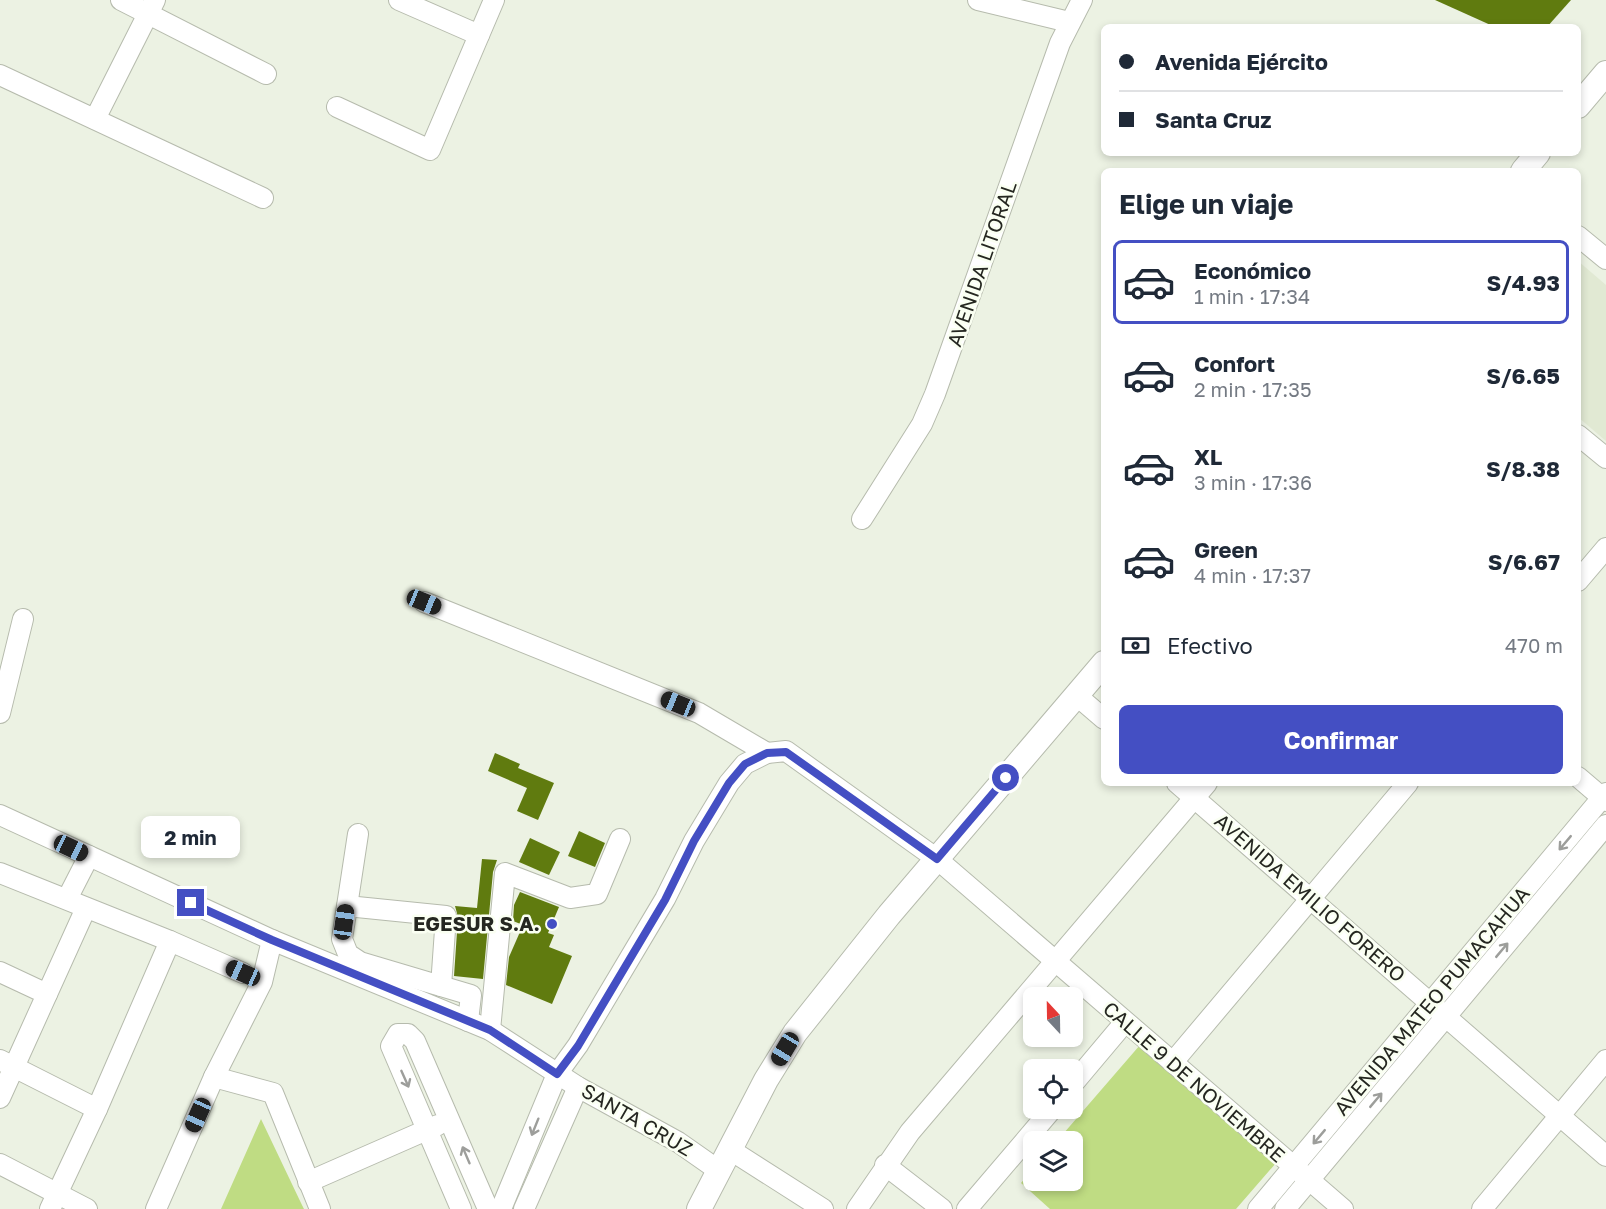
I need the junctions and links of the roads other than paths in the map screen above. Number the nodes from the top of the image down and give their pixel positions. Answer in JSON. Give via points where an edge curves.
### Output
{"nodes":[{"id":1,"x":122,"y":0,"type":"edge"},
{"id":2,"x":399,"y":0,"type":"edge"},
{"id":3,"x":494,"y":0,"type":"edge"},
{"id":4,"x":978,"y":0,"type":"edge"},
{"id":5,"x":1082,"y":0,"type":"edge"},
{"id":6,"x":152,"y":7,"type":"edge"},
{"id":7,"x":1069,"y":22,"type":"junction"},
{"id":8,"x":479,"y":35,"type":"junction"},
{"id":9,"x":1606,"y":73,"type":"edge"},
{"id":10,"x":266,"y":74,"type":"dead end"},
{"id":11,"x":0,"y":75,"type":"edge"},
{"id":12,"x":1581,"y":102,"type":"edge"},
{"id":13,"x":337,"y":107,"type":"dead end"},
{"id":14,"x":95,"y":119,"type":"junction"},
{"id":15,"x":1536,"y":156,"type":"edge"},
{"id":16,"x":1526,"y":168,"type":"edge"},
{"id":17,"x":263,"y":198,"type":"dead end"},
{"id":18,"x":1581,"y":238,"type":"edge"},
{"id":19,"x":1606,"y":259,"type":"edge"},
{"id":20,"x":1581,"y":438,"type":"edge"},
{"id":21,"x":1606,"y":459,"type":"edge"},
{"id":22,"x":862,"y":519,"type":"dead end"},
{"id":23,"x":1606,"y":548,"type":"edge"},
{"id":24,"x":1581,"y":577,"type":"edge"},
{"id":25,"x":424,"y":602,"type":"dead end"},
{"id":26,"x":23,"y":619,"type":"dead end"},
{"id":27,"x":1101,"y":667,"type":"edge"},
{"id":28,"x":1077,"y":695,"type":"junction"},
{"id":29,"x":0,"y":713,"type":"edge"},
{"id":30,"x":1101,"y":716,"type":"edge"},
{"id":31,"x":767,"y":753,"type":"junction"},
{"id":32,"x":1581,"y":779,"type":"edge"},
{"id":33,"x":1405,"y":786,"type":"edge"},
{"id":34,"x":1201,"y":790,"type":"edge"},
{"id":35,"x":1605,"y":797,"type":"edge"},
{"id":36,"x":0,"y":815,"type":"edge"},
{"id":37,"x":1606,"y":825,"type":"edge"},
{"id":38,"x":358,"y":834,"type":"dead end"},
{"id":39,"x":620,"y":839,"type":"dead end"},
{"id":40,"x":89,"y":856,"type":"junction"},
{"id":41,"x":937,"y":859,"type":"junction"},
{"id":42,"x":0,"y":873,"type":"edge"},
{"id":43,"x":67,"y":899,"type":"junction"},
{"id":44,"x":1311,"y":899,"type":"junction"},
{"id":45,"x":347,"y":906,"type":"junction"},
{"id":46,"x":86,"y":908,"type":"junction"},
{"id":47,"x":272,"y":940,"type":"junction"},
{"id":48,"x":170,"y":941,"type":"junction"},
{"id":49,"x":1053,"y":961,"type":"junction"},
{"id":50,"x":0,"y":972,"type":"edge"},
{"id":51,"x":243,"y":973,"type":"dead end"},
{"id":52,"x":441,"y":986,"type":"junction"},
{"id":53,"x":47,"y":994,"type":"junction"},
{"id":54,"x":1431,"y":1003,"type":"junction"},
{"id":55,"x":1446,"y":1017,"type":"junction"},
{"id":56,"x":468,"y":1021,"type":"junction"},
{"id":57,"x":1125,"y":1022,"type":"junction"},
{"id":58,"x":490,"y":1030,"type":"junction"},
{"id":59,"x":1606,"y":1060,"type":"edge"},
{"id":60,"x":1173,"y":1062,"type":"junction"},
{"id":61,"x":7,"y":1064,"type":"edge"},
{"id":62,"x":1083,"y":1072,"type":"edge"},
{"id":63,"x":557,"y":1074,"type":"junction"},
{"id":64,"x":214,"y":1077,"type":"junction"},
{"id":65,"x":578,"y":1086,"type":"junction"},
{"id":66,"x":0,"y":1098,"type":"edge"},
{"id":67,"x":98,"y":1109,"type":"junction"},
{"id":68,"x":1560,"y":1116,"type":"junction"},
{"id":69,"x":1044,"y":1119,"type":"edge"},
{"id":70,"x":451,"y":1120,"type":"junction"},
{"id":71,"x":428,"y":1130,"type":"junction"},
{"id":72,"x":1606,"y":1156,"type":"edge"},
{"id":73,"x":724,"y":1160,"type":"junction"},
{"id":74,"x":0,"y":1164,"type":"edge"},
{"id":75,"x":885,"y":1166,"type":"junction"},
{"id":76,"x":1294,"y":1167,"type":"junction"},
{"id":77,"x":1309,"y":1180,"type":"junction"},
{"id":78,"x":308,"y":1182,"type":"junction"},
{"id":79,"x":54,"y":1201,"type":"edge"},
{"id":80,"x":87,"y":1209,"type":"edge"},
{"id":81,"x":156,"y":1209,"type":"edge"},
{"id":82,"x":320,"y":1209,"type":"edge"},
{"id":83,"x":460,"y":1209,"type":"edge"},
{"id":84,"x":488,"y":1209,"type":"edge"},
{"id":85,"x":501,"y":1209,"type":"edge"},
{"id":86,"x":524,"y":1209,"type":"edge"},
{"id":87,"x":699,"y":1209,"type":"edge"},
{"id":88,"x":824,"y":1209,"type":"edge"},
{"id":89,"x":857,"y":1209,"type":"edge"},
{"id":90,"x":942,"y":1209,"type":"edge"},
{"id":91,"x":967,"y":1209,"type":"edge"},
{"id":92,"x":1258,"y":1209,"type":"edge"},
{"id":93,"x":1285,"y":1209,"type":"edge"},
{"id":94,"x":1343,"y":1209,"type":"edge"},
{"id":95,"x":1482,"y":1209,"type":"edge"}],
"edges":[{"from":1,"to":6,"type":"street"},
{"from":2,"to":8,"type":"street"},
{"from":3,"to":8,"type":"street"},
{"from":4,"to":7,"type":"street"},
{"from":5,"to":7,"type":"street","name":"AVENIDA LITORAL"},
{"from":6,"to":10,"type":"street"},
{"from":6,"to":14,"type":"street"},
{"from":7,"to":22,"type":"street","name":"AVENIDA LITORAL","via":[[935,394],[922,424]]},
{"from":8,"to":13,"type":"street","via":[[430,150]]},
{"from":9,"to":12,"type":"main road"},
{"from":11,"to":14,"type":"street"},
{"from":14,"to":17,"type":"street"},
{"from":15,"to":16,"type":"main road"},
{"from":18,"to":19,"type":"street"},
{"from":20,"to":21,"type":"street"},
{"from":23,"to":24,"type":"street"},
{"from":25,"to":31,"type":"street","via":[[699,712]]},
{"from":26,"to":29,"type":"street"},
{"from":27,"to":28,"type":"main road"},
{"from":28,"to":30,"type":"street"},
{"from":28,"to":41,"type":"main road"},
{"from":31,"to":41,"type":"street","name":"CALLE 9 DE NOVIEMBRE","via":[[786,752]]},
{"from":31,"to":63,"type":"street","via":[[745,764],[729,783],[665,900],[578,1046]]},
{"from":32,"to":35,"type":"street"},
{"from":33,"to":44,"type":"street"},
{"from":34,"to":44,"type":"street","name":"AVENIDA EMILIO FORERO"},
{"from":34,"to":49,"type":"street"},
{"from":35,"to":54,"type":"street","name":"AVENIDA MATEO PUMACAHUA","one_way":true},
{"from":36,"to":40,"type":"street","name":"SANTA CRUZ"},
{"from":55,"to":37,"type":"street","name":"AVENIDA MATEO PUMACAHUA","one_way":true},
{"from":38,"to":45,"type":"street"},
{"from":39,"to":58,"type":"street","via":[[597,894],[570,898],[505,873]]},
{"from":40,"to":43,"type":"street"},
{"from":40,"to":47,"type":"street","name":"SANTA CRUZ"},
{"from":41,"to":49,"type":"street","name":"CALLE 9 DE NOVIEMBRE"},
{"from":41,"to":73,"type":"main road","via":[[795,1033]]},
{"from":42,"to":43,"type":"street"},
{"from":43,"to":46,"type":"street"},
{"from":44,"to":54,"type":"street","name":"AVENIDA EMILIO FORERO"},
{"from":44,"to":60,"type":"street"},
{"from":45,"to":52,"type":"street","via":[[342,939],[348,954],[360,962]]},
{"from":45,"to":52,"type":"street","via":[[446,916]]},
{"from":46,"to":48,"type":"street"},
{"from":46,"to":53,"type":"street"},
{"from":47,"to":56,"type":"street","name":"SANTA CRUZ"},
{"from":47,"to":64,"type":"street","via":[[262,982]]},
{"from":48,"to":51,"type":"street"},
{"from":48,"to":67,"type":"street"},
{"from":49,"to":57,"type":"street","name":"CALLE 9 DE NOVIEMBRE"},
{"from":49,"to":75,"type":"street"},
{"from":50,"to":53,"type":"street"},
{"from":52,"to":56,"type":"street","via":[[471,995]]},
{"from":53,"to":61,"type":"street"},
{"from":54,"to":55,"type":"street","name":"AVENIDA EMILIO FORERO"},
{"from":54,"to":76,"type":"street","name":"AVENIDA MATEO PUMACAHUA","one_way":true},
{"from":55,"to":68,"type":"street","name":"AVENIDA EMILIO FORERO"},
{"from":77,"to":55,"type":"street","name":"AVENIDA MATEO PUMACAHUA","one_way":true},
{"from":56,"to":58,"type":"street","name":"SANTA CRUZ"},
{"from":57,"to":60,"type":"street","name":"CALLE 9 DE NOVIEMBRE"},
{"from":57,"to":62,"type":"street"},
{"from":58,"to":63,"type":"street","name":"SANTA CRUZ"},
{"from":59,"to":68,"type":"street"},
{"from":60,"to":76,"type":"street","name":"CALLE 9 DE NOVIEMBRE"},
{"from":61,"to":66,"type":"street"},
{"from":61,"to":67,"type":"street"},
{"from":63,"to":65,"type":"street","name":"SANTA CRUZ"},
{"from":63,"to":85,"type":"street","one_way":true},
{"from":64,"to":78,"type":"street","via":[[273,1093]]},
{"from":64,"to":81,"type":"street"},
{"from":65,"to":73,"type":"street","name":"SANTA CRUZ","via":[[678,1142]]},
{"from":65,"to":86,"type":"street"},
{"from":67,"to":79,"type":"street"},
{"from":68,"to":72,"type":"street","name":"AVENIDA EMILIO FORERO"},
{"from":68,"to":95,"type":"street"},
{"from":69,"to":91,"type":"street"},
{"from":70,"to":71,"type":"street"},
{"from":70,"to":71,"type":"street","one_way":true,"via":[[415,1041],[408,1034],[398,1034],[391,1046]]},
{"from":84,"to":70,"type":"street","one_way":true},
{"from":71,"to":78,"type":"street"},
{"from":71,"to":83,"type":"street"},
{"from":73,"to":87,"type":"main road"},
{"from":73,"to":88,"type":"street","name":"SANTA CRUZ"},
{"from":74,"to":79,"type":"street"},
{"from":75,"to":89,"type":"street"},
{"from":75,"to":90,"type":"street"},
{"from":76,"to":77,"type":"street","name":"CALLE 9 DE NOVIEMBRE"},
{"from":76,"to":92,"type":"street","name":"AVENIDA MATEO PUMACAHUA"},
{"from":77,"to":93,"type":"street","name":"AVENIDA MATEO PUMACAHUA"},
{"from":77,"to":94,"type":"street","name":"CALLE 9 DE NOVIEMBRE"},
{"from":78,"to":82,"type":"street"},
{"from":79,"to":80,"type":"street"}]}
